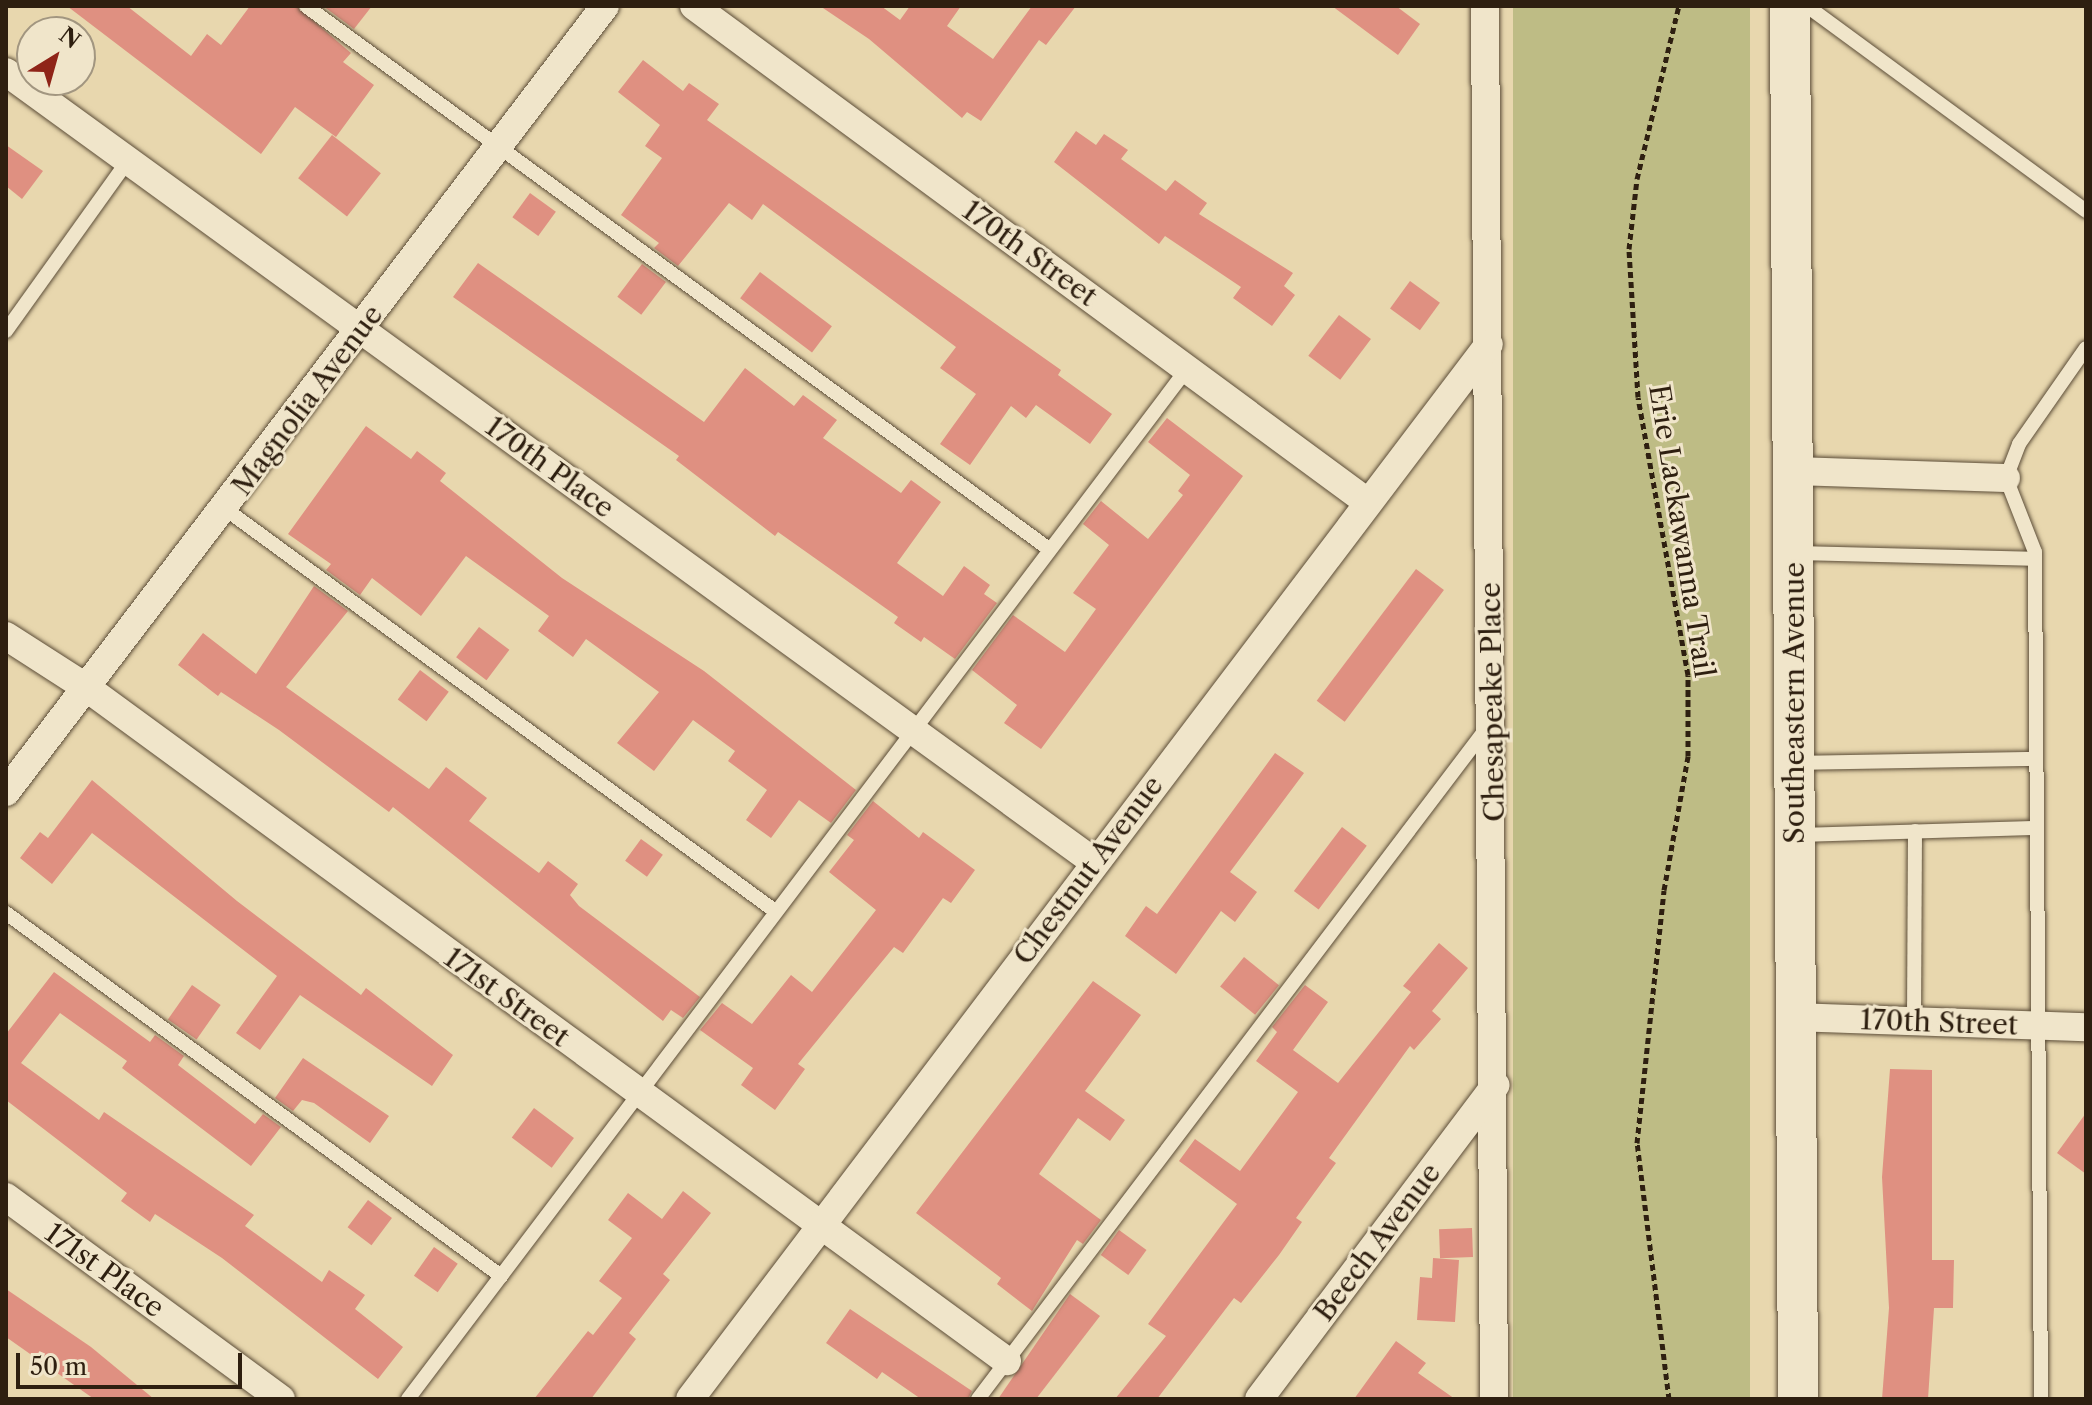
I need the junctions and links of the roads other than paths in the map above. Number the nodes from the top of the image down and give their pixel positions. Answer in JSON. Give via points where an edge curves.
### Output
{"nodes":[{"id":1,"x":306,"y":6,"type":"edge"},
{"id":2,"x":605,"y":6,"type":"edge"},
{"id":3,"x":694,"y":6,"type":"edge"},
{"id":4,"x":1485,"y":6,"type":"edge"},
{"id":5,"x":1790,"y":6,"type":"edge"},
{"id":6,"x":1807,"y":6,"type":"edge"},
{"id":7,"x":6,"y":72,"type":"edge"},
{"id":8,"x":498,"y":148,"type":"junction"},
{"id":9,"x":127,"y":162,"type":"junction"},
{"id":10,"x":2086,"y":211,"type":"edge"},
{"id":11,"x":360,"y":330,"type":"junction"},
{"id":12,"x":6,"y":331,"type":"edge"},
{"id":13,"x":1489,"y":344,"type":"junction"},
{"id":14,"x":2086,"y":348,"type":"edge"},
{"id":15,"x":1187,"y":369,"type":"junction"},
{"id":16,"x":1794,"y":471,"type":"junction"},
{"id":17,"x":2006,"y":478,"type":"junction"},
{"id":18,"x":1366,"y":501,"type":"junction"},
{"id":19,"x":224,"y":508,"type":"junction"},
{"id":20,"x":1049,"y":549,"type":"junction"},
{"id":21,"x":1794,"y":553,"type":"junction"},
{"id":22,"x":2035,"y":559,"type":"junction"},
{"id":23,"x":6,"y":636,"type":"edge"},
{"id":24,"x":87,"y":688,"type":"junction"},
{"id":25,"x":1493,"y":720,"type":"junction"},
{"id":26,"x":911,"y":730,"type":"junction"},
{"id":27,"x":2034,"y":759,"type":"junction"},
{"id":28,"x":1793,"y":763,"type":"junction"},
{"id":29,"x":6,"y":792,"type":"edge"},
{"id":30,"x":2034,"y":828,"type":"junction"},
{"id":31,"x":1915,"y":831,"type":"junction"},
{"id":32,"x":1793,"y":835,"type":"junction"},
{"id":33,"x":1094,"y":862,"type":"junction"},
{"id":34,"x":775,"y":911,"type":"junction"},
{"id":35,"x":6,"y":913,"type":"edge"},
{"id":36,"x":1793,"y":1017,"type":"junction"},
{"id":37,"x":1914,"y":1021,"type":"junction"},
{"id":38,"x":2035,"y":1025,"type":"junction"},
{"id":39,"x":2086,"y":1027,"type":"edge"},
{"id":40,"x":1496,"y":1085,"type":"junction"},
{"id":41,"x":638,"y":1093,"type":"junction"},
{"id":42,"x":6,"y":1197,"type":"edge"},
{"id":43,"x":820,"y":1226,"type":"junction"},
{"id":44,"x":501,"y":1276,"type":"junction"},
{"id":45,"x":1007,"y":1361,"type":"junction"},
{"id":46,"x":281,"y":1399,"type":"edge"},
{"id":47,"x":408,"y":1399,"type":"edge"},
{"id":48,"x":690,"y":1399,"type":"edge"},
{"id":49,"x":978,"y":1399,"type":"edge"},
{"id":50,"x":1259,"y":1399,"type":"edge"},
{"id":51,"x":1494,"y":1399,"type":"edge"},
{"id":52,"x":1798,"y":1399,"type":"edge"},
{"id":53,"x":2041,"y":1399,"type":"edge"}],
"edges":[{"from":1,"to":8,"type":"lane"},
{"from":2,"to":8,"type":"street","name":"Magnolia Avenue"},
{"from":3,"to":15,"type":"street","name":"170th Street"},
{"from":4,"to":13,"type":"street","name":"Chesapeake Place"},
{"from":5,"to":16,"type":"street","name":"Southeastern Avenue"},
{"from":6,"to":10,"type":"lane"},
{"from":7,"to":9,"type":"street","name":"170th Place"},
{"from":8,"to":11,"type":"street","name":"Magnolia Avenue"},
{"from":8,"to":20,"type":"lane"},
{"from":9,"to":11,"type":"street","name":"170th Place"},
{"from":9,"to":12,"type":"lane"},
{"from":11,"to":19,"type":"street","name":"Magnolia Avenue"},
{"from":11,"to":26,"type":"street","name":"170th Place"},
{"from":13,"to":18,"type":"street","name":"Chestnut Avenue"},
{"from":13,"to":25,"type":"street","name":"Chesapeake Place"},
{"from":14,"to":17,"type":"lane","via":[[2019,444]]},
{"from":15,"to":18,"type":"street","name":"170th Street"},
{"from":15,"to":20,"type":"lane"},
{"from":16,"to":17,"type":"street"},
{"from":16,"to":21,"type":"street","name":"Southeastern Avenue"},
{"from":17,"to":22,"type":"lane","via":[[2028,525]]},
{"from":18,"to":33,"type":"street","name":"Chestnut Avenue"},
{"from":19,"to":24,"type":"street","name":"Magnolia Avenue"},
{"from":19,"to":34,"type":"lane"},
{"from":20,"to":26,"type":"lane"},
{"from":21,"to":22,"type":"lane"},
{"from":21,"to":28,"type":"street","name":"Southeastern Avenue"},
{"from":22,"to":27,"type":"lane"},
{"from":23,"to":24,"type":"street","name":"171st Street"},
{"from":24,"to":29,"type":"street","name":"Magnolia Avenue"},
{"from":24,"to":41,"type":"street","name":"171st Street"},
{"from":25,"to":40,"type":"street","name":"Chesapeake Place"},
{"from":25,"to":45,"type":"lane"},
{"from":26,"to":33,"type":"street","name":"170th Place"},
{"from":26,"to":34,"type":"lane"},
{"from":27,"to":28,"type":"lane"},
{"from":27,"to":30,"type":"lane"},
{"from":28,"to":32,"type":"street","name":"Southeastern Avenue"},
{"from":30,"to":31,"type":"lane"},
{"from":30,"to":38,"type":"lane"},
{"from":31,"to":32,"type":"lane"},
{"from":31,"to":37,"type":"lane"},
{"from":32,"to":36,"type":"street","name":"Southeastern Avenue"},
{"from":33,"to":43,"type":"street","name":"Chestnut Avenue"},
{"from":34,"to":41,"type":"lane"},
{"from":35,"to":44,"type":"lane"},
{"from":36,"to":37,"type":"street","name":"170th Street"},
{"from":36,"to":52,"type":"street","name":"Southeastern Avenue"},
{"from":37,"to":38,"type":"street","name":"170th Street"},
{"from":38,"to":39,"type":"street","name":"170th Street"},
{"from":38,"to":53,"type":"lane"},
{"from":40,"to":50,"type":"street","name":"Beech Avenue"},
{"from":40,"to":51,"type":"street","name":"Chesapeake Place"},
{"from":41,"to":43,"type":"street","name":"171st Street"},
{"from":41,"to":44,"type":"lane"},
{"from":42,"to":46,"type":"street","name":"171st Place"},
{"from":43,"to":45,"type":"street","name":"171st Street"},
{"from":43,"to":48,"type":"street","name":"Chestnut Avenue"},
{"from":44,"to":47,"type":"lane"},
{"from":45,"to":49,"type":"lane"}]}
